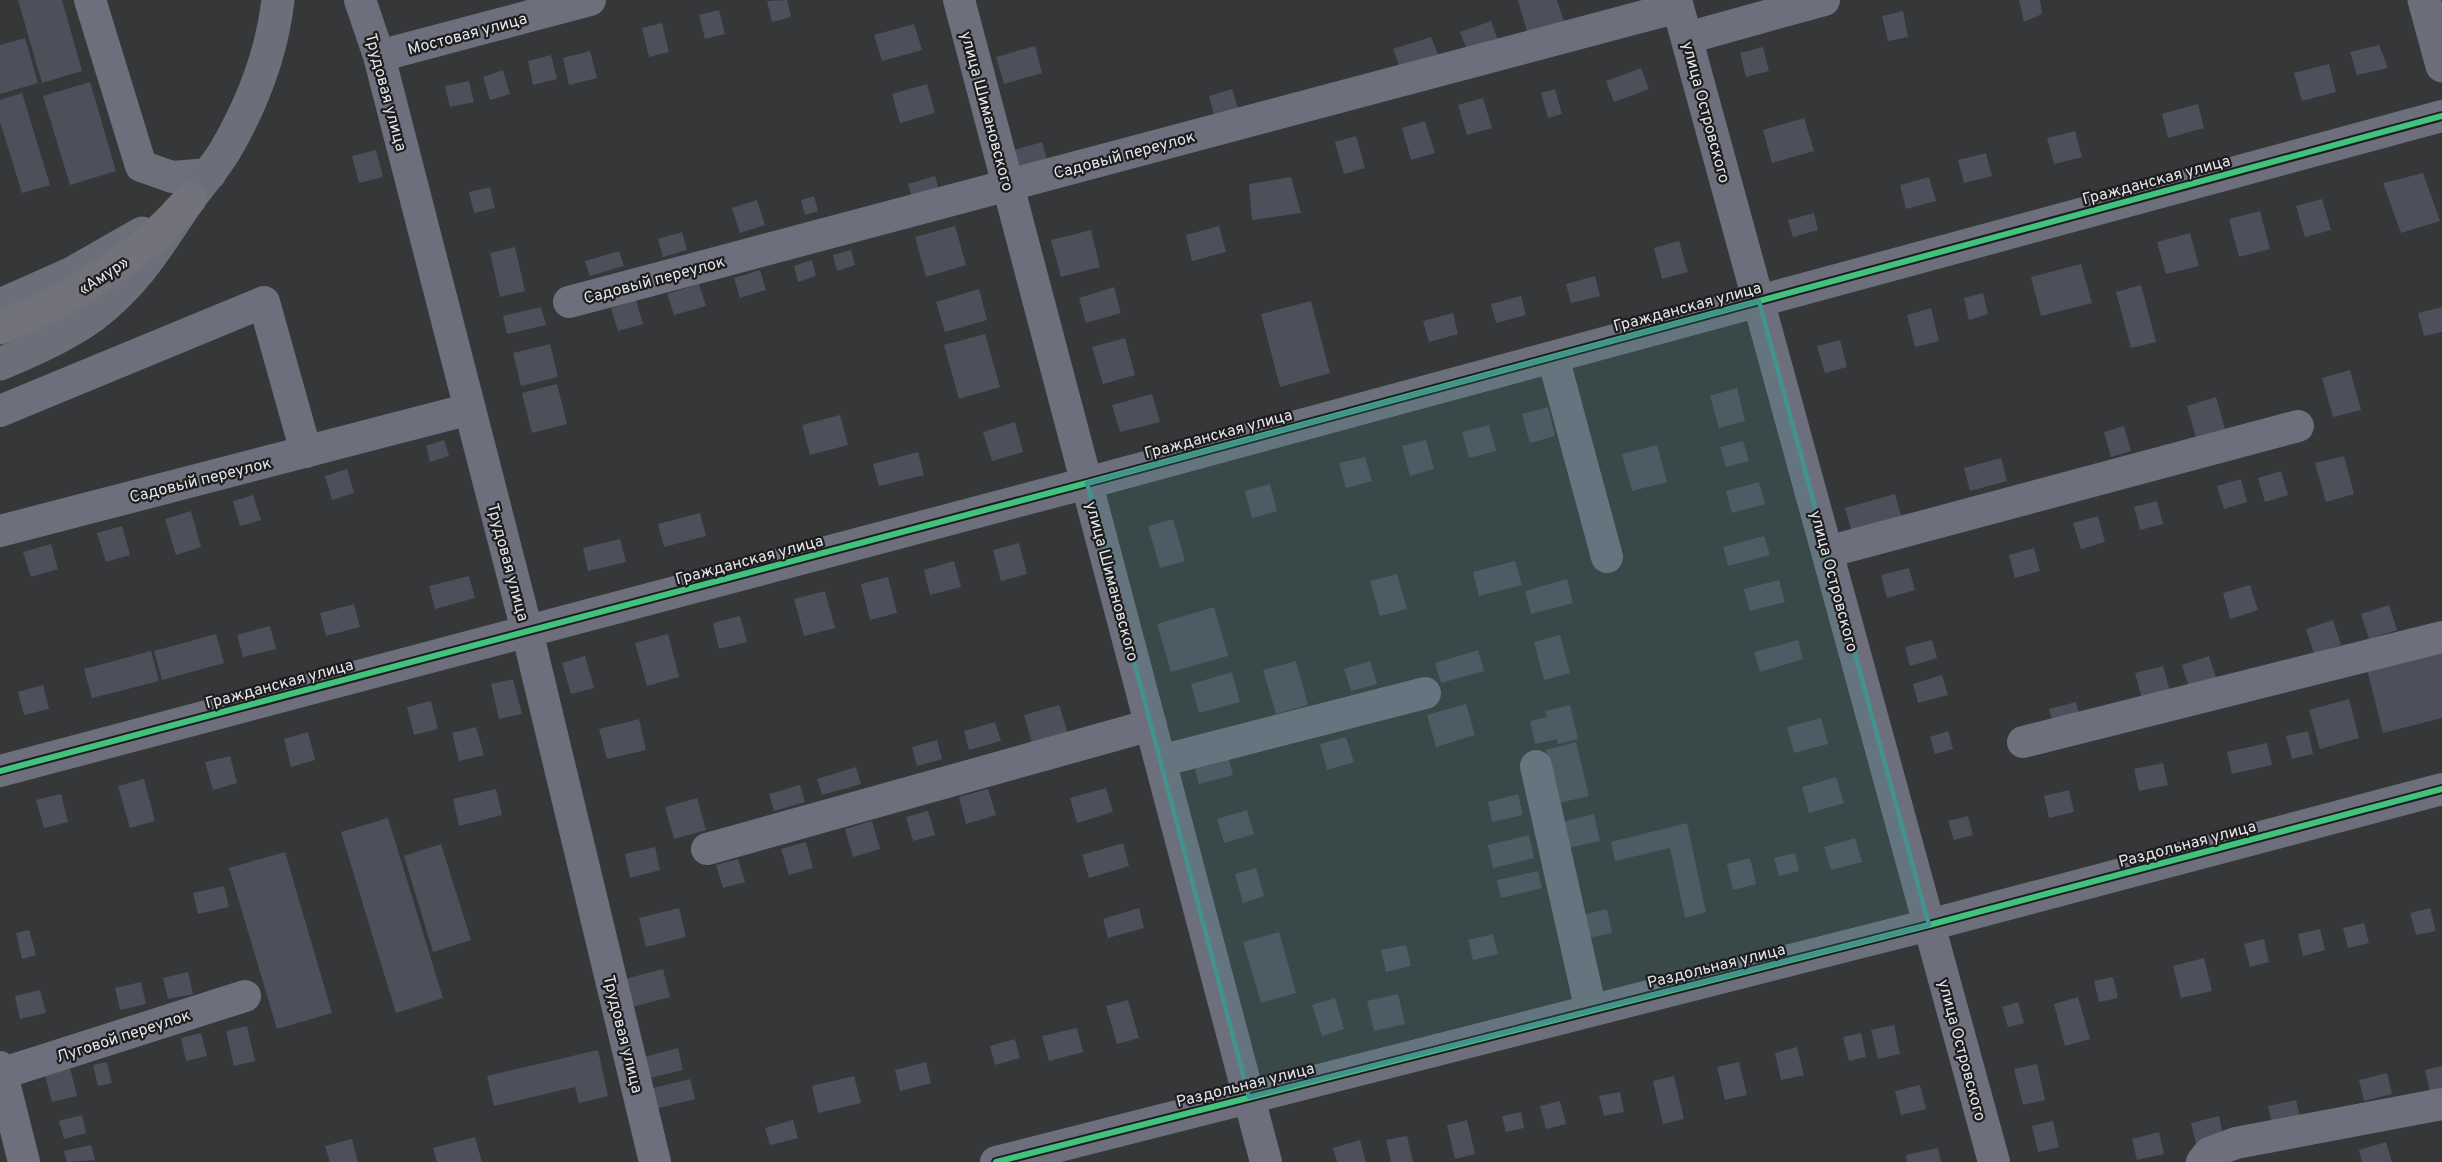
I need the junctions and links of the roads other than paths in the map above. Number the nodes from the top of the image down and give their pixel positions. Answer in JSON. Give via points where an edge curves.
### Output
{"nodes":[{"id":1,"x":90,"y":0,"type":"edge"},
{"id":2,"x":278,"y":0,"type":"edge"},
{"id":3,"x":360,"y":0,"type":"edge"},
{"id":4,"x":590,"y":0,"type":"edge"},
{"id":5,"x":959,"y":0,"type":"edge"},
{"id":6,"x":1824,"y":0,"type":"edge"},
{"id":7,"x":2424,"y":0,"type":"edge"},
{"id":8,"x":1677,"y":4,"type":"edge"},
{"id":9,"x":1687,"y":38,"type":"junction"},
{"id":10,"x":379,"y":56,"type":"junction"},
{"id":11,"x":2442,"y":66,"type":"edge"},
{"id":12,"x":2442,"y":116,"type":"edge"},
{"id":13,"x":210,"y":174,"type":"junction"},
{"id":14,"x":1008,"y":185,"type":"junction"},
{"id":15,"x":190,"y":199,"type":"junction"},
{"id":16,"x":1759,"y":301,"type":"junction"},
{"id":17,"x":569,"y":302,"type":"dead end"},
{"id":18,"x":0,"y":305,"type":"edge"},
{"id":19,"x":0,"y":328,"type":"edge"},
{"id":20,"x":1553,"y":357,"type":"junction"},
{"id":21,"x":0,"y":364,"type":"edge"},
{"id":22,"x":470,"y":409,"type":"junction"},
{"id":23,"x":0,"y":411,"type":"edge"},
{"id":24,"x":2298,"y":426,"type":"dead end"},
{"id":25,"x":306,"y":452,"type":"junction"},
{"id":26,"x":1087,"y":483,"type":"junction"},
{"id":27,"x":0,"y":531,"type":"edge"},
{"id":28,"x":1827,"y":552,"type":"junction"},
{"id":29,"x":1607,"y":557,"type":"dead end"},
{"id":30,"x":527,"y":632,"type":"junction"},
{"id":31,"x":2442,"y":637,"type":"edge"},
{"id":32,"x":1425,"y":693,"type":"dead end"},
{"id":33,"x":1151,"y":725,"type":"junction"},
{"id":34,"x":2023,"y":742,"type":"dead end"},
{"id":35,"x":1160,"y":761,"type":"junction"},
{"id":36,"x":1536,"y":766,"type":"dead end"},
{"id":37,"x":0,"y":771,"type":"edge"},
{"id":38,"x":2442,"y":789,"type":"edge"},
{"id":39,"x":707,"y":849,"type":"dead end"},
{"id":40,"x":1929,"y":925,"type":"junction"},
{"id":41,"x":245,"y":996,"type":"dead end"},
{"id":42,"x":1591,"y":1011,"type":"junction"},
{"id":43,"x":1,"y":1072,"type":"edge"},
{"id":44,"x":1249,"y":1097,"type":"junction"},
{"id":45,"x":2442,"y":1104,"type":"edge"},
{"id":46,"x":24,"y":1162,"type":"edge"},
{"id":47,"x":655,"y":1162,"type":"edge"},
{"id":48,"x":996,"y":1162,"type":"edge"},
{"id":49,"x":1266,"y":1162,"type":"edge"},
{"id":50,"x":1994,"y":1162,"type":"edge"},
{"id":51,"x":2202,"y":1162,"type":"edge"}],
"edges":[{"from":1,"to":13,"type":"street","via":[[141,166],[172,177]]},
{"from":2,"to":13,"type":"main road","via":[[254,92]]},
{"from":3,"to":10,"type":"street","name":"Трудовая улица"},
{"from":4,"to":10,"type":"street","name":"Мостовая улица"},
{"from":5,"to":14,"type":"street","name":"улица Шимановского"},
{"from":6,"to":9,"type":"street"},
{"from":7,"to":11,"type":"main road"},
{"from":8,"to":9,"type":"street","name":"улица Островского"},
{"from":8,"to":14,"type":"street","name":"Садовый переулок"},
{"from":9,"to":16,"type":"street","name":"улица Островского"},
{"from":10,"to":22,"type":"street","name":"Трудовая улица"},
{"from":12,"to":16,"type":"street","name":"Гражданская улица"},
{"from":13,"to":15,"type":"main road"},
{"from":14,"to":17,"type":"street","name":"Садовый переулок"},
{"from":14,"to":26,"type":"street","name":"улица Шимановского"},
{"from":15,"to":18,"type":"main road","via":[[165,220],[80,269]]},
{"from":15,"to":19,"type":"highway","name":"«Амур»","via":[[126,261],[56,303]]},
{"from":15,"to":21,"type":"main road","via":[[148,262],[109,302],[46,343]]},
{"from":16,"to":20,"type":"street","name":"Гражданская улица"},
{"from":16,"to":28,"type":"street","name":"улица Островского"},
{"from":20,"to":26,"type":"street","name":"Гражданская улица"},
{"from":20,"to":29,"type":"street"},
{"from":22,"to":25,"type":"street","name":"Садовый переулок"},
{"from":22,"to":30,"type":"street","name":"Трудовая улица"},
{"from":23,"to":25,"type":"street","via":[[264,302]]},
{"from":24,"to":28,"type":"street"},
{"from":25,"to":27,"type":"street","name":"Садовый переулок"},
{"from":26,"to":30,"type":"street","name":"Гражданская улица"},
{"from":26,"to":33,"type":"street","name":"улица Шимановского"},
{"from":28,"to":40,"type":"street","name":"улица Островского"},
{"from":30,"to":37,"type":"street","name":"Гражданская улица"},
{"from":30,"to":47,"type":"street","name":"Трудовая улица"},
{"from":31,"to":34,"type":"street"},
{"from":32,"to":35,"type":"street"},
{"from":33,"to":35,"type":"street","name":"улица Шимановского"},
{"from":33,"to":39,"type":"street"},
{"from":35,"to":44,"type":"street","name":"улица Шимановского"},
{"from":36,"to":42,"type":"street"},
{"from":38,"to":40,"type":"street","name":"Раздольная улица"},
{"from":40,"to":42,"type":"street","name":"Раздольная улица"},
{"from":40,"to":50,"type":"street","name":"улица Островского"},
{"from":41,"to":43,"type":"street","name":"Луговой переулок"},
{"from":42,"to":44,"type":"street","name":"Раздольная улица"},
{"from":43,"to":46,"type":"street"},
{"from":44,"to":48,"type":"street","name":"Раздольная улица"},
{"from":44,"to":49,"type":"street","name":"улица Шимановского"},
{"from":45,"to":51,"type":"street","via":[[2236,1143],[2209,1153]]}]}
